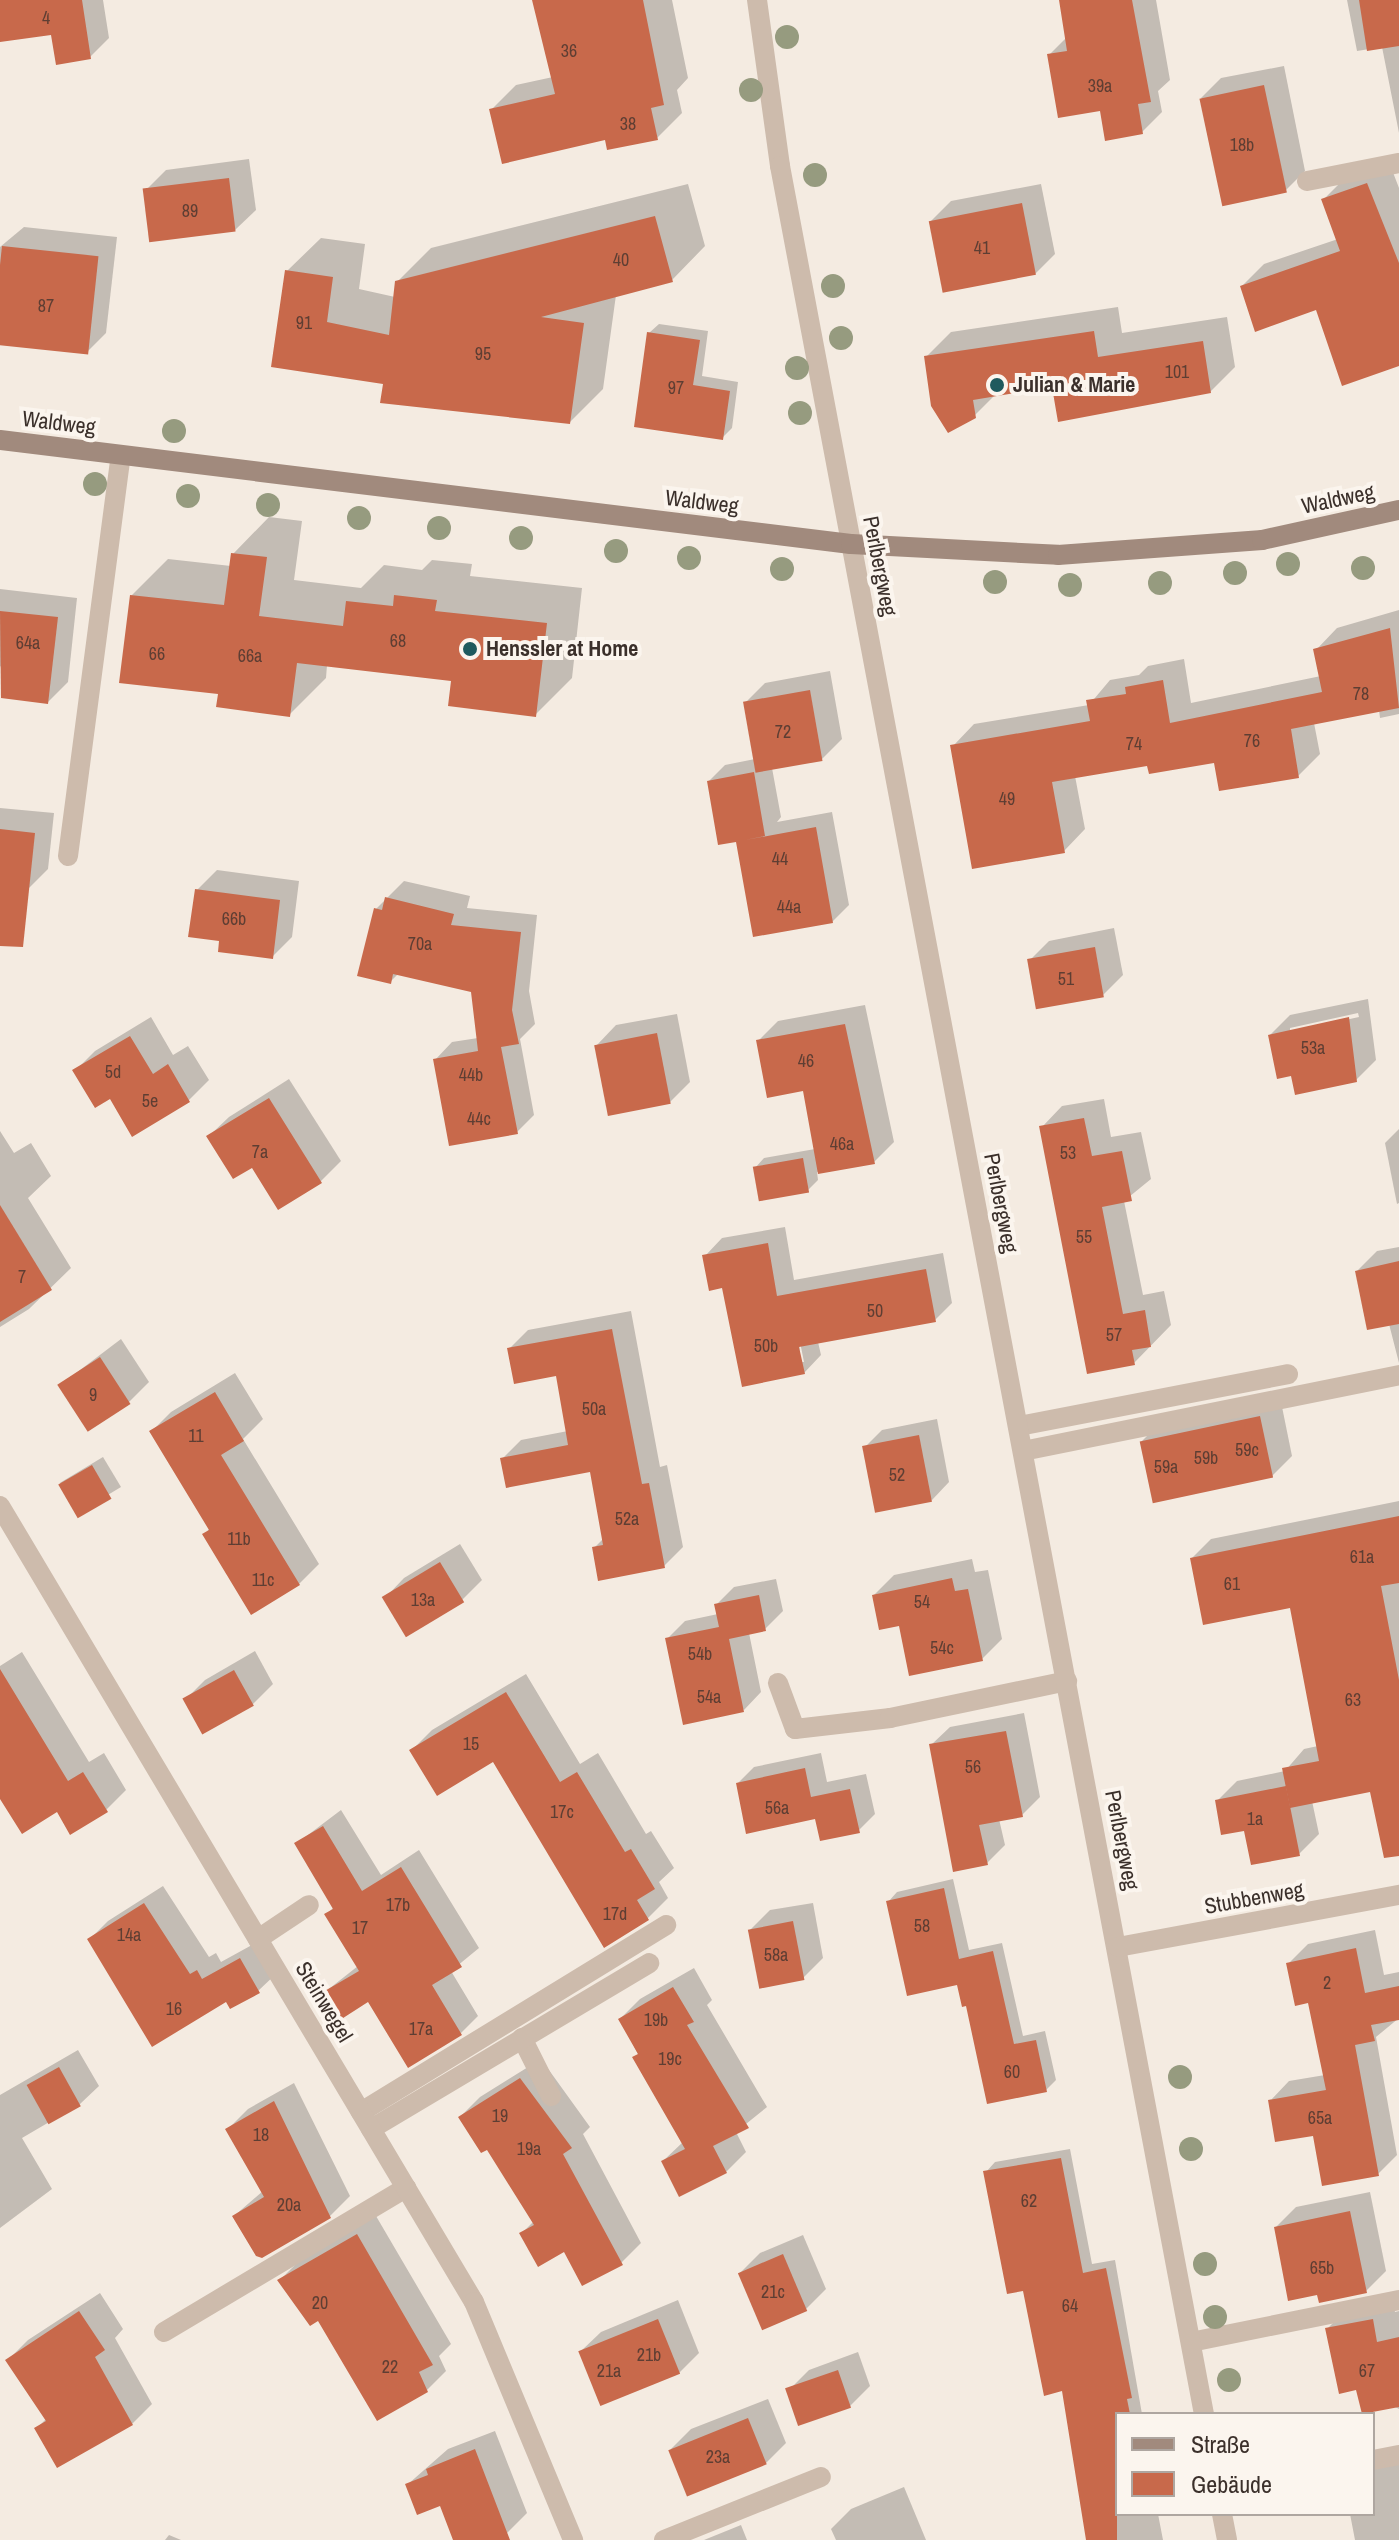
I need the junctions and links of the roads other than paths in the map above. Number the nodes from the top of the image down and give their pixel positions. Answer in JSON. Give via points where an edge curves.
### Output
{"nodes":[{"id":1,"x":757,"y":0,"type":"edge"},
{"id":2,"x":1399,"y":163,"type":"edge"},
{"id":3,"x":1307,"y":181,"type":"dead end"},
{"id":4,"x":0,"y":440,"type":"edge"},
{"id":5,"x":121,"y":455,"type":"junction"},
{"id":6,"x":1399,"y":510,"type":"edge"},
{"id":7,"x":851,"y":544,"type":"junction"},
{"id":8,"x":68,"y":856,"type":"dead end"},
{"id":9,"x":1288,"y":1374,"type":"dead end"},
{"id":10,"x":1399,"y":1375,"type":"edge"},
{"id":11,"x":1019,"y":1426,"type":"junction"},
{"id":12,"x":1023,"y":1451,"type":"junction"},
{"id":13,"x":0,"y":1506,"type":"edge"},
{"id":14,"x":1067,"y":1681,"type":"junction"},
{"id":15,"x":778,"y":1683,"type":"dead end"},
{"id":16,"x":1399,"y":1895,"type":"edge"},
{"id":17,"x":309,"y":1905,"type":"dead end"},
{"id":18,"x":666,"y":1925,"type":"dead end"},
{"id":19,"x":258,"y":1939,"type":"junction"},
{"id":20,"x":1118,"y":1947,"type":"junction"},
{"id":21,"x":649,"y":1963,"type":"dead end"},
{"id":22,"x":522,"y":2038,"type":"junction"},
{"id":23,"x":551,"y":2096,"type":"dead end"},
{"id":24,"x":366,"y":2120,"type":"junction"},
{"id":25,"x":406,"y":2188,"type":"junction"},
{"id":26,"x":1399,"y":2300,"type":"edge"},
{"id":27,"x":164,"y":2332,"type":"dead end"},
{"id":28,"x":1191,"y":2342,"type":"junction"},
{"id":29,"x":1204,"y":2412,"type":"edge"},
{"id":30,"x":1399,"y":2455,"type":"edge"},
{"id":31,"x":1375,"y":2460,"type":"edge"},
{"id":32,"x":821,"y":2477,"type":"dead end"},
{"id":33,"x":1222,"y":2516,"type":"edge"},
{"id":34,"x":573,"y":2540,"type":"edge"},
{"id":35,"x":664,"y":2540,"type":"edge"},
{"id":36,"x":1227,"y":2540,"type":"edge"}],
"edges":[{"from":1,"to":7,"type":"street","name":"Perlbergweg","via":[[780,166]]},
{"from":2,"to":3,"type":"street"},
{"from":4,"to":5,"type":"main road","name":"Waldweg"},
{"from":5,"to":7,"type":"main road","name":"Waldweg"},
{"from":5,"to":8,"type":"street"},
{"from":6,"to":7,"type":"main road","name":"Waldweg","via":[[1262,540],[1058,555]]},
{"from":7,"to":11,"type":"street","name":"Perlbergweg"},
{"from":9,"to":11,"type":"street"},
{"from":10,"to":12,"type":"street"},
{"from":11,"to":12,"type":"street","name":"Perlbergweg"},
{"from":12,"to":14,"type":"street","name":"Perlbergweg"},
{"from":13,"to":19,"type":"street","name":"Steinwegel"},
{"from":14,"to":15,"type":"street","via":[[876,1721],[795,1729]]},
{"from":14,"to":20,"type":"street","name":"Perlbergweg"},
{"from":16,"to":20,"type":"street","name":"Stubbenweg"},
{"from":17,"to":19,"type":"street"},
{"from":18,"to":24,"type":"street"},
{"from":19,"to":24,"type":"street","name":"Steinwegel"},
{"from":20,"to":28,"type":"street","name":"Perlbergweg"},
{"from":21,"to":22,"type":"street"},
{"from":22,"to":23,"type":"street"},
{"from":22,"to":24,"type":"street"},
{"from":24,"to":25,"type":"street","name":"Steinwegel"},
{"from":25,"to":27,"type":"street"},
{"from":25,"to":34,"type":"street","name":"Steinwegel","via":[[474,2302]]},
{"from":26,"to":28,"type":"street"},
{"from":28,"to":29,"type":"street","name":"Perlbergweg"},
{"from":30,"to":31,"type":"street"},
{"from":32,"to":35,"type":"street"},
{"from":33,"to":36,"type":"street"}]}
